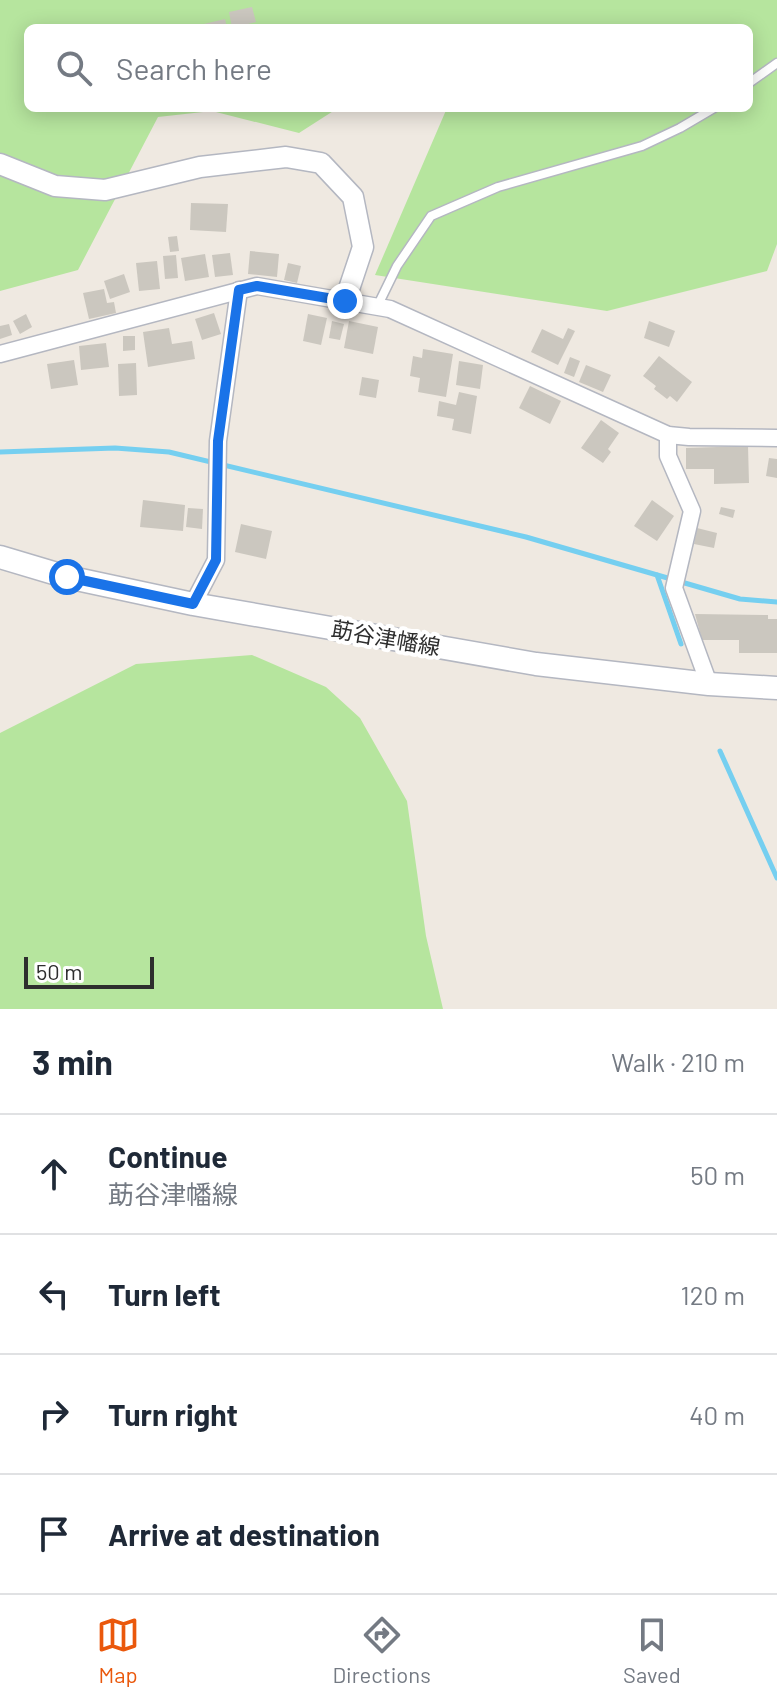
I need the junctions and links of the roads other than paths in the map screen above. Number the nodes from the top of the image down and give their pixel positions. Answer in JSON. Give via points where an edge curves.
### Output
{"nodes":[{"id":1,"x":777,"y":63,"type":"edge"},
{"id":2,"x":753,"y":80,"type":"edge"},
{"id":3,"x":707,"y":112,"type":"edge"},
{"id":4,"x":0,"y":164,"type":"edge"},
{"id":5,"x":239,"y":290,"type":"junction"},
{"id":6,"x":345,"y":301,"type":"junction"},
{"id":7,"x":377,"y":307,"type":"junction"},
{"id":8,"x":0,"y":354,"type":"edge"},
{"id":9,"x":668,"y":435,"type":"junction"},
{"id":10,"x":777,"y":438,"type":"edge"},
{"id":11,"x":0,"y":557,"type":"edge"},
{"id":12,"x":193,"y":604,"type":"junction"},
{"id":13,"x":709,"y":684,"type":"junction"},
{"id":14,"x":777,"y":688,"type":"edge"}],
"edges":[{"from":1,"to":2,"type":"lane"},
{"from":3,"to":7,"type":"lane","via":[[642,146],[498,187],[431,216]]},
{"from":4,"to":6,"type":"street","via":[[55,186],[105,190],[200,167],[286,157],[321,163],[353,197],[363,247]]},
{"from":5,"to":6,"type":"street","via":[[257,286]]},
{"from":5,"to":8,"type":"street"},
{"from":5,"to":12,"type":"street","via":[[218,441],[216,560]]},
{"from":6,"to":7,"type":"street"},
{"from":7,"to":9,"type":"street"},
{"from":9,"to":10,"type":"street"},
{"from":9,"to":13,"type":"street","via":[[668,456],[692,511],[674,588]]},
{"from":11,"to":12,"type":"main road","name":"莇谷津幡線"},
{"from":12,"to":13,"type":"main road","name":"莇谷津幡線","via":[[536,664]]},
{"from":13,"to":14,"type":"main road","name":"莇谷津幡線"}]}
